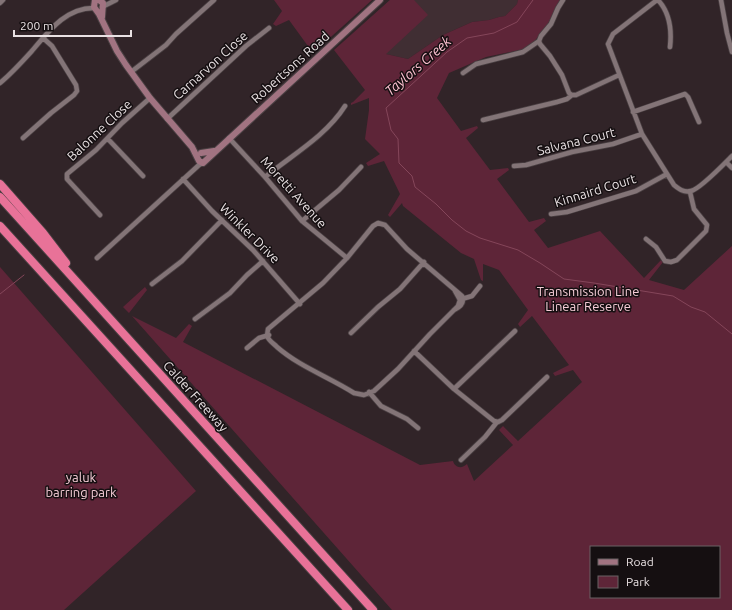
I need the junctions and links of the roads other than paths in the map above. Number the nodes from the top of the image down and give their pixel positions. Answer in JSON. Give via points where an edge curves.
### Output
{"nodes":[{"id":1,"x":3,"y":0,"type":"edge"},
{"id":2,"x":214,"y":0,"type":"edge"},
{"id":3,"x":380,"y":0,"type":"edge"},
{"id":4,"x":563,"y":0,"type":"edge"},
{"id":5,"x":658,"y":0,"type":"edge"},
{"id":6,"x":721,"y":0,"type":"edge"},
{"id":7,"x":114,"y":1,"type":"edge"},
{"id":8,"x":0,"y":3,"type":"edge"},
{"id":9,"x":98,"y":4,"type":"edge"},
{"id":10,"x":269,"y":28,"type":"dead end"},
{"id":11,"x":43,"y":38,"type":"junction"},
{"id":12,"x":539,"y":41,"type":"junction"},
{"id":13,"x":670,"y":47,"type":"dead end"},
{"id":14,"x":732,"y":52,"type":"edge"},
{"id":15,"x":131,"y":72,"type":"junction"},
{"id":16,"x":463,"y":73,"type":"dead end"},
{"id":17,"x":619,"y":75,"type":"junction"},
{"id":18,"x":0,"y":83,"type":"edge"},
{"id":19,"x":572,"y":95,"type":"junction"},
{"id":20,"x":150,"y":98,"type":"junction"},
{"id":21,"x":345,"y":106,"type":"dead end"},
{"id":22,"x":633,"y":112,"type":"junction"},
{"id":23,"x":167,"y":119,"type":"junction"},
{"id":24,"x":482,"y":120,"type":"dead end"},
{"id":25,"x":699,"y":122,"type":"dead end"},
{"id":26,"x":642,"y":134,"type":"junction"},
{"id":27,"x":23,"y":138,"type":"dead end"},
{"id":28,"x":108,"y":138,"type":"junction"},
{"id":29,"x":229,"y":138,"type":"junction"},
{"id":30,"x":732,"y":156,"type":"edge"},
{"id":31,"x":202,"y":157,"type":"junction"},
{"id":32,"x":726,"y":162,"type":"junction"},
{"id":33,"x":514,"y":166,"type":"dead end"},
{"id":34,"x":361,"y":168,"type":"dead end"},
{"id":35,"x":732,"y":168,"type":"edge"},
{"id":36,"x":667,"y":174,"type":"junction"},
{"id":37,"x":143,"y":176,"type":"dead end"},
{"id":38,"x":265,"y":177,"type":"junction"},
{"id":39,"x":183,"y":179,"type":"junction"},
{"id":40,"x":0,"y":184,"type":"edge"},
{"id":41,"x":690,"y":192,"type":"junction"},
{"id":42,"x":0,"y":198,"type":"edge"},
{"id":43,"x":551,"y":214,"type":"dead end"},
{"id":44,"x":100,"y":215,"type":"dead end"},
{"id":45,"x":222,"y":220,"type":"junction"},
{"id":46,"x":302,"y":221,"type":"junction"},
{"id":47,"x":0,"y":226,"type":"edge"},
{"id":48,"x":0,"y":232,"type":"edge"},
{"id":49,"x":646,"y":239,"type":"dead end"},
{"id":50,"x":97,"y":258,"type":"dead end"},
{"id":51,"x":347,"y":258,"type":"junction"},
{"id":52,"x":263,"y":261,"type":"junction"},
{"id":53,"x":424,"y":262,"type":"junction"},
{"id":54,"x":40,"y":270,"type":"junction"},
{"id":55,"x":152,"y":284,"type":"dead end"},
{"id":56,"x":480,"y":286,"type":"dead end"},
{"id":57,"x":462,"y":299,"type":"junction"},
{"id":58,"x":300,"y":304,"type":"junction"},
{"id":59,"x":195,"y":319,"type":"dead end"},
{"id":60,"x":515,"y":331,"type":"dead end"},
{"id":61,"x":351,"y":333,"type":"dead end"},
{"id":62,"x":268,"y":336,"type":"junction"},
{"id":63,"x":247,"y":348,"type":"dead end"},
{"id":64,"x":414,"y":351,"type":"junction"},
{"id":65,"x":142,"y":354,"type":"junction"},
{"id":66,"x":547,"y":377,"type":"dead end"},
{"id":67,"x":454,"y":389,"type":"junction"},
{"id":68,"x":370,"y":393,"type":"junction"},
{"id":69,"x":496,"y":422,"type":"junction"},
{"id":70,"x":418,"y":428,"type":"dead end"},
{"id":71,"x":460,"y":460,"type":"dead end"},
{"id":72,"x":348,"y":610,"type":"edge"},
{"id":73,"x":374,"y":610,"type":"edge"}],
"edges":[{"from":1,"to":8,"type":"street"},
{"from":2,"to":15,"type":"street","via":[[166,45]]},
{"from":3,"to":29,"type":"street","name":"Robertsons Road"},
{"from":4,"to":12,"type":"street"},
{"from":5,"to":13,"type":"street","via":[[669,19]]},
{"from":5,"to":17,"type":"street","via":[[609,39],[608,44]]},
{"from":6,"to":14,"type":"street"},
{"from":7,"to":9,"type":"street"},
{"from":9,"to":11,"type":"street","via":[[63,19]]},
{"from":9,"to":15,"type":"street","via":[[103,23]]},
{"from":10,"to":23,"type":"street","name":"Carnarvon Close"},
{"from":11,"to":18,"type":"street"},
{"from":11,"to":27,"type":"street","via":[[52,46],[76,85],[77,91]]},
{"from":12,"to":16,"type":"street","via":[[523,52],[476,64]]},
{"from":12,"to":19,"type":"street","via":[[562,75],[568,93]]},
{"from":15,"to":20,"type":"street"},
{"from":17,"to":19,"type":"street","via":[[576,96]]},
{"from":17,"to":22,"type":"street"},
{"from":19,"to":24,"type":"street","via":[[557,102]]},
{"from":20,"to":23,"type":"street"},
{"from":20,"to":28,"type":"street","name":"Balonne Close"},
{"from":21,"to":38,"type":"street","via":[[330,125]]},
{"from":22,"to":25,"type":"street","via":[[685,94]]},
{"from":22,"to":26,"type":"street"},
{"from":23,"to":31,"type":"street"},
{"from":26,"to":33,"type":"street","name":"Salvana Court","via":[[613,144]]},
{"from":26,"to":36,"type":"street"},
{"from":28,"to":37,"type":"street"},
{"from":28,"to":44,"type":"street","name":"Balonne Close","via":[[67,176]]},
{"from":29,"to":31,"type":"street","name":"Robertsons Road"},
{"from":29,"to":38,"type":"street","name":"Moretti Avenue"},
{"from":30,"to":32,"type":"street"},
{"from":31,"to":39,"type":"street","via":[[199,165]]},
{"from":32,"to":35,"type":"street"},
{"from":32,"to":41,"type":"street","via":[[698,188]]},
{"from":34,"to":46,"type":"street"},
{"from":36,"to":41,"type":"street","via":[[678,188]]},
{"from":36,"to":43,"type":"street","name":"Kinnaird Court","via":[[636,190],[567,212]]},
{"from":38,"to":46,"type":"street","name":"Moretti Avenue"},
{"from":39,"to":45,"type":"street","name":"Winkler Drive"},
{"from":39,"to":50,"type":"street"},
{"from":40,"to":65,"type":"highway"},
{"from":41,"to":49,"type":"street","via":[[694,209],[707,225],[706,231],[672,262],[665,261],[656,247]]},
{"from":42,"to":65,"type":"highway","name":"Calder Freeway"},
{"from":45,"to":52,"type":"street","name":"Winkler Drive"},
{"from":45,"to":55,"type":"street","via":[[182,261]]},
{"from":46,"to":51,"type":"street","name":"Moretti Avenue"},
{"from":47,"to":54,"type":"highway"},
{"from":48,"to":54,"type":"highway"},
{"from":51,"to":53,"type":"street","via":[[370,230],[379,224]]},
{"from":51,"to":58,"type":"street"},
{"from":52,"to":58,"type":"street","name":"Winkler Drive"},
{"from":52,"to":59,"type":"street","via":[[230,293]]},
{"from":53,"to":57,"type":"street"},
{"from":53,"to":61,"type":"street"},
{"from":54,"to":72,"type":"highway"},
{"from":56,"to":57,"type":"street","via":[[472,296]]},
{"from":57,"to":64,"type":"street"},
{"from":58,"to":62,"type":"street","via":[[273,326]]},
{"from":60,"to":67,"type":"street"},
{"from":62,"to":63,"type":"street","via":[[259,338]]},
{"from":62,"to":68,"type":"street","via":[[274,344],[305,367],[348,389]]},
{"from":64,"to":67,"type":"street"},
{"from":64,"to":68,"type":"street"},
{"from":65,"to":73,"type":"highway","name":"Calder Freeway"},
{"from":66,"to":69,"type":"street","via":[[502,420]]},
{"from":67,"to":69,"type":"street"},
{"from":68,"to":70,"type":"street","via":[[381,406],[407,419]]},
{"from":69,"to":71,"type":"street","via":[[485,437]]}]}
